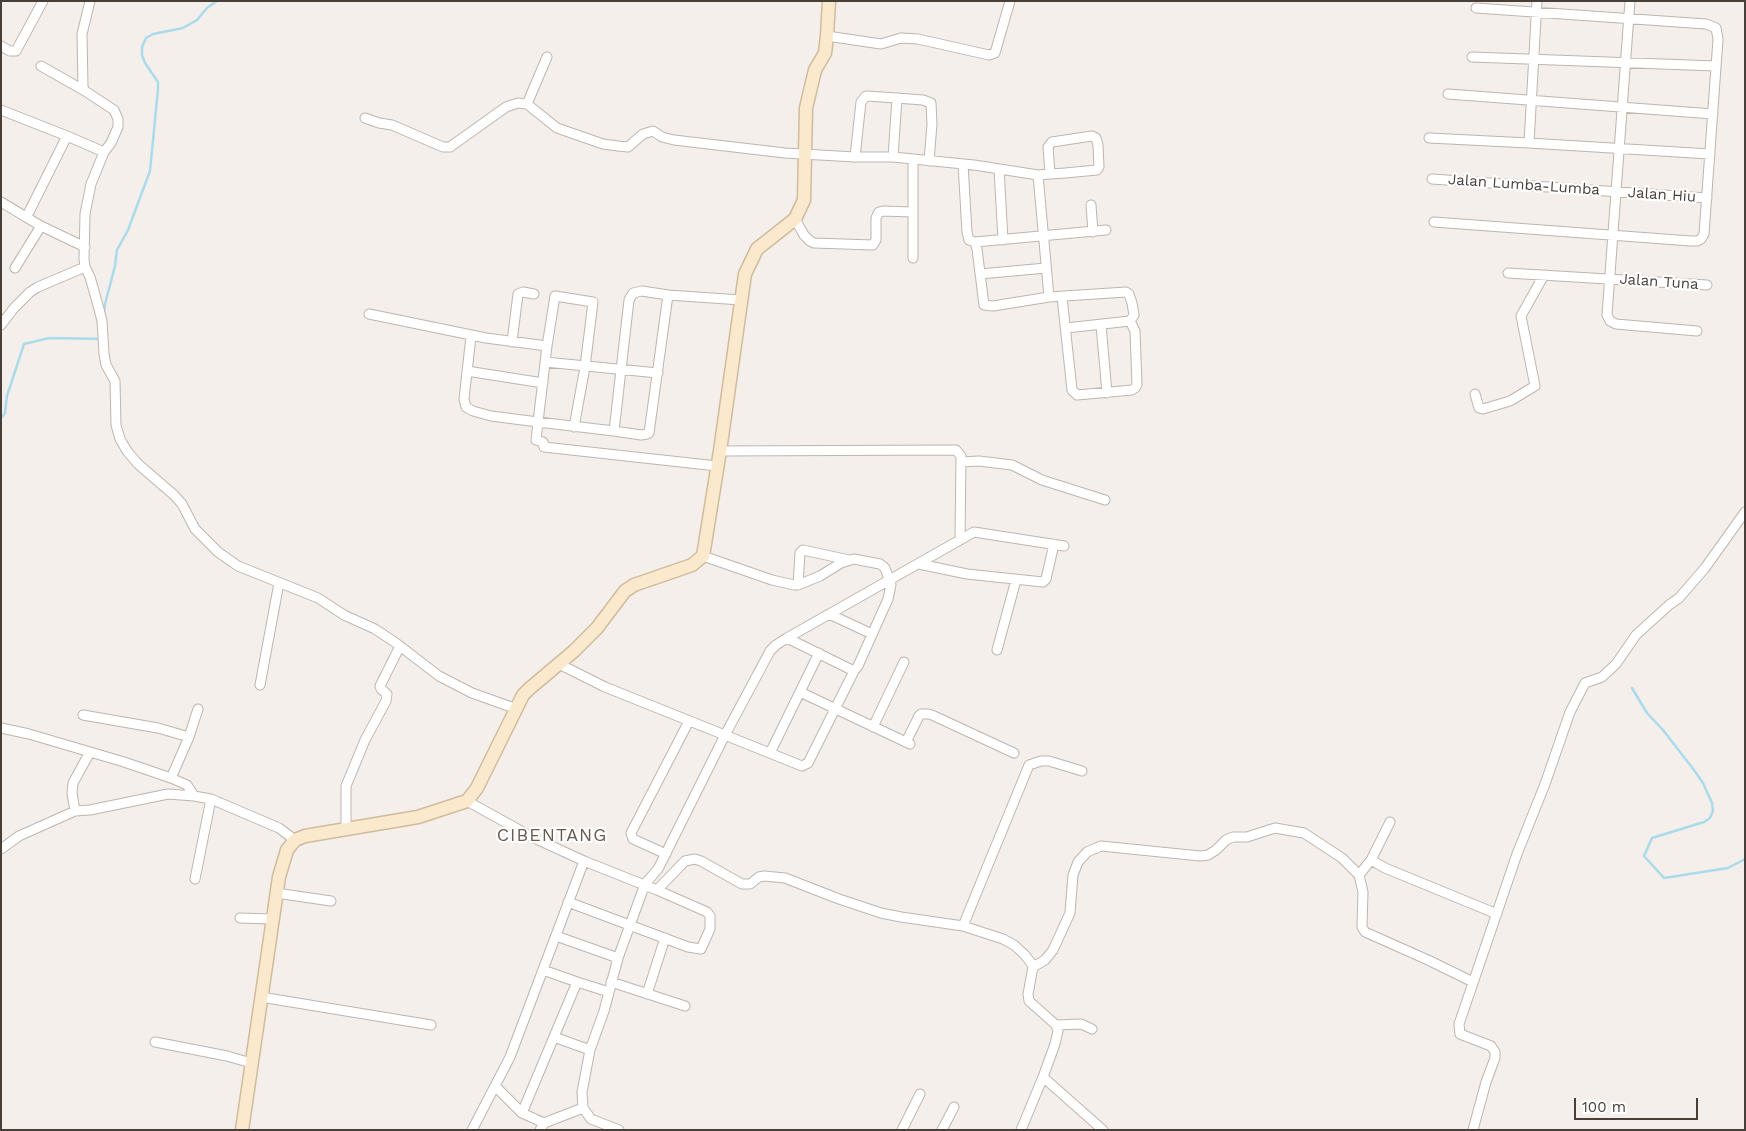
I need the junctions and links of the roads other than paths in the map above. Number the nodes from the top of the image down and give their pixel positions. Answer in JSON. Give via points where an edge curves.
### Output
{"nodes":[{"id":1,"x":43,"y":1,"type":"edge"},
{"id":2,"x":90,"y":1,"type":"edge"},
{"id":3,"x":829,"y":1,"type":"edge"},
{"id":4,"x":1010,"y":1,"type":"edge"},
{"id":5,"x":1537,"y":1,"type":"edge"},
{"id":6,"x":1630,"y":1,"type":"edge"},
{"id":7,"x":1476,"y":8,"type":"dead end"},
{"id":8,"x":1536,"y":13,"type":"junction"},
{"id":9,"x":1629,"y":19,"type":"junction"},
{"id":10,"x":827,"y":36,"type":"junction"},
{"id":11,"x":1,"y":46,"type":"edge"},
{"id":12,"x":546,"y":57,"type":"dead end"},
{"id":13,"x":1472,"y":57,"type":"dead end"},
{"id":14,"x":1534,"y":59,"type":"junction"},
{"id":15,"x":1626,"y":63,"type":"junction"},
{"id":16,"x":41,"y":66,"type":"dead end"},
{"id":17,"x":1716,"y":66,"type":"junction"},
{"id":18,"x":85,"y":90,"type":"junction"},
{"id":19,"x":1448,"y":94,"type":"dead end"},
{"id":20,"x":897,"y":98,"type":"junction"},
{"id":21,"x":1530,"y":101,"type":"junction"},
{"id":22,"x":527,"y":104,"type":"junction"},
{"id":23,"x":1623,"y":108,"type":"junction"},
{"id":24,"x":1,"y":110,"type":"edge"},
{"id":25,"x":1713,"y":114,"type":"junction"},
{"id":26,"x":366,"y":118,"type":"dead end"},
{"id":27,"x":67,"y":136,"type":"junction"},
{"id":28,"x":1428,"y":138,"type":"dead end"},
{"id":29,"x":1529,"y":143,"type":"junction"},
{"id":30,"x":1620,"y":148,"type":"junction"},
{"id":31,"x":104,"y":152,"type":"junction"},
{"id":32,"x":804,"y":154,"type":"junction"},
{"id":33,"x":1710,"y":154,"type":"junction"},
{"id":34,"x":855,"y":157,"type":"junction"},
{"id":35,"x":893,"y":157,"type":"junction"},
{"id":36,"x":913,"y":159,"type":"junction"},
{"id":37,"x":929,"y":161,"type":"junction"},
{"id":38,"x":963,"y":164,"type":"junction"},
{"id":39,"x":999,"y":169,"type":"junction"},
{"id":40,"x":1050,"y":174,"type":"junction"},
{"id":41,"x":1038,"y":175,"type":"junction"},
{"id":42,"x":1432,"y":179,"type":"dead end"},
{"id":43,"x":1616,"y":192,"type":"junction"},
{"id":44,"x":1707,"y":198,"type":"junction"},
{"id":45,"x":1,"y":202,"type":"edge"},
{"id":46,"x":1092,"y":205,"type":"dead end"},
{"id":47,"x":913,"y":212,"type":"junction"},
{"id":48,"x":27,"y":216,"type":"junction"},
{"id":49,"x":795,"y":219,"type":"junction"},
{"id":50,"x":1434,"y":222,"type":"dead end"},
{"id":51,"x":41,"y":226,"type":"junction"},
{"id":52,"x":1106,"y":230,"type":"dead end"},
{"id":53,"x":1093,"y":232,"type":"junction"},
{"id":54,"x":1613,"y":234,"type":"junction"},
{"id":55,"x":1043,"y":236,"type":"junction"},
{"id":56,"x":1003,"y":240,"type":"junction"},
{"id":57,"x":975,"y":242,"type":"junction"},
{"id":58,"x":85,"y":247,"type":"junction"},
{"id":59,"x":913,"y":258,"type":"dead end"},
{"id":60,"x":85,"y":267,"type":"junction"},
{"id":61,"x":14,"y":268,"type":"dead end"},
{"id":62,"x":1046,"y":268,"type":"junction"},
{"id":63,"x":1508,"y":272,"type":"dead end"},
{"id":64,"x":980,"y":274,"type":"junction"},
{"id":65,"x":1544,"y":275,"type":"junction"},
{"id":66,"x":1610,"y":278,"type":"junction"},
{"id":67,"x":1707,"y":285,"type":"dead end"},
{"id":68,"x":534,"y":294,"type":"dead end"},
{"id":69,"x":668,"y":296,"type":"junction"},
{"id":70,"x":1048,"y":297,"type":"junction"},
{"id":71,"x":1062,"y":297,"type":"junction"},
{"id":72,"x":741,"y":300,"type":"junction"},
{"id":73,"x":369,"y":314,"type":"dead end"},
{"id":74,"x":1130,"y":321,"type":"junction"},
{"id":75,"x":1101,"y":324,"type":"junction"},
{"id":76,"x":1,"y":326,"type":"edge"},
{"id":77,"x":1066,"y":328,"type":"junction"},
{"id":78,"x":1697,"y":330,"type":"dead end"},
{"id":79,"x":471,"y":336,"type":"junction"},
{"id":80,"x":512,"y":342,"type":"junction"},
{"id":81,"x":547,"y":346,"type":"junction"},
{"id":82,"x":545,"y":362,"type":"junction"},
{"id":83,"x":585,"y":367,"type":"junction"},
{"id":84,"x":622,"y":369,"type":"junction"},
{"id":85,"x":467,"y":371,"type":"junction"},
{"id":86,"x":658,"y":373,"type":"junction"},
{"id":87,"x":543,"y":383,"type":"junction"},
{"id":88,"x":1107,"y":393,"type":"junction"},
{"id":89,"x":1475,"y":394,"type":"dead end"},
{"id":90,"x":538,"y":422,"type":"junction"},
{"id":91,"x":574,"y":427,"type":"junction"},
{"id":92,"x":614,"y":431,"type":"junction"},
{"id":93,"x":720,"y":451,"type":"junction"},
{"id":94,"x":961,"y":462,"type":"junction"},
{"id":95,"x":717,"y":466,"type":"junction"},
{"id":96,"x":1105,"y":500,"type":"dead end"},
{"id":97,"x":1745,"y":512,"type":"edge"},
{"id":98,"x":960,"y":540,"type":"junction"},
{"id":99,"x":1054,"y":544,"type":"junction"},
{"id":100,"x":1064,"y":546,"type":"dead end"},
{"id":101,"x":703,"y":556,"type":"junction"},
{"id":102,"x":849,"y":560,"type":"junction"},
{"id":103,"x":919,"y":564,"type":"junction"},
{"id":104,"x":889,"y":580,"type":"junction"},
{"id":105,"x":1016,"y":580,"type":"junction"},
{"id":106,"x":279,"y":583,"type":"junction"},
{"id":107,"x":798,"y":585,"type":"junction"},
{"id":108,"x":830,"y":614,"type":"junction"},
{"id":109,"x":872,"y":634,"type":"junction"},
{"id":110,"x":787,"y":638,"type":"junction"},
{"id":111,"x":400,"y":646,"type":"junction"},
{"id":112,"x":997,"y":650,"type":"dead end"},
{"id":113,"x":818,"y":653,"type":"junction"},
{"id":114,"x":904,"y":662,"type":"dead end"},
{"id":115,"x":559,"y":664,"type":"junction"},
{"id":116,"x":854,"y":670,"type":"junction"},
{"id":117,"x":260,"y":685,"type":"dead end"},
{"id":118,"x":800,"y":692,"type":"junction"},
{"id":119,"x":836,"y":708,"type":"junction"},
{"id":120,"x":198,"y":709,"type":"dead end"},
{"id":121,"x":517,"y":709,"type":"junction"},
{"id":122,"x":83,"y":715,"type":"dead end"},
{"id":123,"x":689,"y":721,"type":"junction"},
{"id":124,"x":874,"y":727,"type":"junction"},
{"id":125,"x":1,"y":728,"type":"edge"},
{"id":126,"x":725,"y":735,"type":"junction"},
{"id":127,"x":189,"y":737,"type":"junction"},
{"id":128,"x":90,"y":752,"type":"junction"},
{"id":129,"x":1014,"y":752,"type":"dead end"},
{"id":130,"x":770,"y":753,"type":"junction"},
{"id":131,"x":1082,"y":771,"type":"dead end"},
{"id":132,"x":171,"y":778,"type":"junction"},
{"id":133,"x":194,"y":796,"type":"junction"},
{"id":134,"x":211,"y":800,"type":"junction"},
{"id":135,"x":467,"y":801,"type":"junction"},
{"id":136,"x":76,"y":812,"type":"junction"},
{"id":137,"x":1390,"y":822,"type":"dead end"},
{"id":138,"x":346,"y":830,"type":"junction"},
{"id":139,"x":295,"y":840,"type":"junction"},
{"id":140,"x":1,"y":849,"type":"edge"},
{"id":141,"x":666,"y":854,"type":"junction"},
{"id":142,"x":1371,"y":860,"type":"junction"},
{"id":143,"x":584,"y":861,"type":"junction"},
{"id":144,"x":1359,"y":875,"type":"junction"},
{"id":145,"x":195,"y":879,"type":"dead end"},
{"id":146,"x":645,"y":884,"type":"junction"},
{"id":147,"x":657,"y":890,"type":"junction"},
{"id":148,"x":276,"y":893,"type":"junction"},
{"id":149,"x":331,"y":901,"type":"dead end"},
{"id":150,"x":568,"y":902,"type":"junction"},
{"id":151,"x":1497,"y":914,"type":"junction"},
{"id":152,"x":240,"y":918,"type":"dead end"},
{"id":153,"x":272,"y":919,"type":"junction"},
{"id":154,"x":629,"y":925,"type":"junction"},
{"id":155,"x":963,"y":926,"type":"junction"},
{"id":156,"x":556,"y":936,"type":"junction"},
{"id":157,"x":665,"y":938,"type":"junction"},
{"id":158,"x":618,"y":958,"type":"junction"},
{"id":159,"x":1033,"y":967,"type":"junction"},
{"id":160,"x":543,"y":970,"type":"junction"},
{"id":161,"x":577,"y":982,"type":"junction"},
{"id":162,"x":611,"y":982,"type":"junction"},
{"id":163,"x":1473,"y":982,"type":"junction"},
{"id":164,"x":609,"y":992,"type":"junction"},
{"id":165,"x":647,"y":994,"type":"junction"},
{"id":166,"x":261,"y":997,"type":"junction"},
{"id":167,"x":686,"y":1006,"type":"dead end"},
{"id":168,"x":431,"y":1025,"type":"dead end"},
{"id":169,"x":1056,"y":1025,"type":"junction"},
{"id":170,"x":1092,"y":1029,"type":"dead end"},
{"id":171,"x":554,"y":1037,"type":"junction"},
{"id":172,"x":155,"y":1042,"type":"dead end"},
{"id":173,"x":590,"y":1050,"type":"junction"},
{"id":174,"x":251,"y":1063,"type":"junction"},
{"id":175,"x":1043,"y":1077,"type":"junction"},
{"id":176,"x":496,"y":1086,"type":"junction"},
{"id":177,"x":920,"y":1094,"type":"dead end"},
{"id":178,"x":954,"y":1107,"type":"dead end"},
{"id":179,"x":583,"y":1108,"type":"junction"},
{"id":180,"x":522,"y":1113,"type":"junction"},
{"id":181,"x":542,"y":1126,"type":"edge"},
{"id":182,"x":242,"y":1130,"type":"edge"},
{"id":183,"x":472,"y":1130,"type":"edge"},
{"id":184,"x":619,"y":1130,"type":"edge"},
{"id":185,"x":902,"y":1130,"type":"edge"},
{"id":186,"x":942,"y":1130,"type":"edge"},
{"id":187,"x":1021,"y":1130,"type":"edge"},
{"id":188,"x":1103,"y":1130,"type":"edge"},
{"id":189,"x":1473,"y":1130,"type":"edge"}],
"edges":[{"from":1,"to":11,"type":"street","via":[[16,51]]},
{"from":2,"to":18,"type":"street","via":[[82,34]]},
{"from":3,"to":10,"type":"street"},
{"from":4,"to":10,"type":"street","via":[[995,53],[989,55],[913,38],[881,44]]},
{"from":5,"to":8,"type":"street"},
{"from":6,"to":9,"type":"street"},
{"from":7,"to":8,"type":"street"},
{"from":8,"to":9,"type":"street"},
{"from":8,"to":14,"type":"street"},
{"from":9,"to":15,"type":"street"},
{"from":9,"to":17,"type":"street","via":[[1713,25],[1718,39]]},
{"from":10,"to":32,"type":"street","via":[[806,108]]},
{"from":12,"to":22,"type":"street"},
{"from":13,"to":14,"type":"street"},
{"from":14,"to":15,"type":"street"},
{"from":14,"to":21,"type":"street"},
{"from":15,"to":17,"type":"street"},
{"from":15,"to":23,"type":"street"},
{"from":16,"to":18,"type":"street"},
{"from":17,"to":25,"type":"street"},
{"from":18,"to":31,"type":"street","via":[[109,105],[118,119],[115,136]]},
{"from":19,"to":21,"type":"street"},
{"from":20,"to":34,"type":"street","via":[[866,96],[862,101]]},
{"from":20,"to":35,"type":"street"},
{"from":20,"to":37,"type":"street","via":[[927,100],[932,104]]},
{"from":21,"to":23,"type":"street"},
{"from":21,"to":29,"type":"street"},
{"from":22,"to":26,"type":"street","via":[[518,102],[506,107],[450,147],[443,147],[392,124]]},
{"from":22,"to":32,"type":"street","via":[[557,128],[603,144],[628,147],[643,134],[653,131],[674,140]]},
{"from":23,"to":25,"type":"street"},
{"from":23,"to":30,"type":"street"},
{"from":24,"to":27,"type":"street"},
{"from":25,"to":33,"type":"street"},
{"from":27,"to":31,"type":"street"},
{"from":27,"to":48,"type":"street"},
{"from":28,"to":29,"type":"street"},
{"from":29,"to":30,"type":"street"},
{"from":30,"to":33,"type":"street"},
{"from":30,"to":43,"type":"street"},
{"from":31,"to":58,"type":"street","via":[[88,197]]},
{"from":32,"to":34,"type":"street"},
{"from":32,"to":49,"type":"street","via":[[804,200]]},
{"from":33,"to":44,"type":"street"},
{"from":34,"to":35,"type":"street"},
{"from":35,"to":36,"type":"street"},
{"from":36,"to":37,"type":"street"},
{"from":36,"to":47,"type":"street"},
{"from":37,"to":38,"type":"street"},
{"from":38,"to":39,"type":"street"},
{"from":38,"to":57,"type":"street","via":[[967,232],[969,240]]},
{"from":39,"to":41,"type":"street"},
{"from":39,"to":56,"type":"street"},
{"from":40,"to":40,"type":"street","via":[[1098,169],[1096,138],[1052,142],[1048,147]]},
{"from":40,"to":41,"type":"street"},
{"from":41,"to":55,"type":"street"},
{"from":42,"to":43,"type":"street","name":"Jalan Lumba-Lumba"},
{"from":43,"to":44,"type":"street","name":"Jalan Hiu"},
{"from":43,"to":54,"type":"street"},
{"from":44,"to":54,"type":"street","via":[[1704,234],[1697,241]]},
{"from":45,"to":48,"type":"street"},
{"from":46,"to":53,"type":"street"},
{"from":47,"to":49,"type":"street","via":[[879,212],[873,245],[814,243],[804,235]]},
{"from":47,"to":59,"type":"street"},
{"from":48,"to":51,"type":"street"},
{"from":49,"to":72,"type":"street","via":[[757,249],[745,274]]},
{"from":50,"to":54,"type":"street"},
{"from":51,"to":58,"type":"street"},
{"from":51,"to":61,"type":"street"},
{"from":52,"to":53,"type":"street"},
{"from":53,"to":55,"type":"street"},
{"from":54,"to":66,"type":"street"},
{"from":55,"to":56,"type":"street"},
{"from":55,"to":62,"type":"street"},
{"from":56,"to":57,"type":"street"},
{"from":57,"to":64,"type":"street"},
{"from":58,"to":60,"type":"street"},
{"from":60,"to":76,"type":"street","via":[[30,292]]},
{"from":60,"to":106,"type":"street","via":[[102,321],[106,365],[115,381],[116,425],[127,451],[174,495],[196,528],[218,552],[238,566]]},
{"from":62,"to":64,"type":"street"},
{"from":62,"to":70,"type":"street"},
{"from":63,"to":65,"type":"street","name":"Jalan Tuna"},
{"from":64,"to":70,"type":"street","via":[[984,305]]},
{"from":65,"to":66,"type":"street","name":"Jalan Tuna"},
{"from":65,"to":89,"type":"street","via":[[1521,316],[1535,386],[1510,401],[1483,409],[1479,408]]},
{"from":66,"to":67,"type":"street","name":"Jalan Tuna"},
{"from":66,"to":78,"type":"street","via":[[1607,315],[1612,322]]},
{"from":68,"to":80,"type":"street","via":[[518,294]]},
{"from":69,"to":72,"type":"street"},
{"from":69,"to":84,"type":"street","via":[[642,291],[630,297]]},
{"from":69,"to":86,"type":"street"},
{"from":70,"to":71,"type":"street"},
{"from":71,"to":74,"type":"street","via":[[1126,292],[1134,315]]},
{"from":71,"to":77,"type":"street"},
{"from":72,"to":93,"type":"street"},
{"from":73,"to":79,"type":"street"},
{"from":74,"to":75,"type":"street"},
{"from":74,"to":88,"type":"street","via":[[1135,331],[1137,385],[1132,390]]},
{"from":75,"to":77,"type":"street"},
{"from":75,"to":88,"type":"street"},
{"from":77,"to":88,"type":"street","via":[[1073,392]]},
{"from":79,"to":80,"type":"street"},
{"from":79,"to":85,"type":"street"},
{"from":80,"to":81,"type":"street"},
{"from":81,"to":82,"type":"street"},
{"from":81,"to":83,"type":"street","via":[[555,296],[590,301],[593,305]]},
{"from":82,"to":83,"type":"street"},
{"from":82,"to":87,"type":"street"},
{"from":83,"to":84,"type":"street"},
{"from":83,"to":91,"type":"street"},
{"from":84,"to":86,"type":"street"},
{"from":84,"to":92,"type":"street"},
{"from":85,"to":87,"type":"street"},
{"from":85,"to":90,"type":"street","via":[[466,407],[492,416]]},
{"from":86,"to":92,"type":"street","via":[[649,433]]},
{"from":87,"to":90,"type":"street"},
{"from":90,"to":91,"type":"street"},
{"from":90,"to":95,"type":"street","via":[[536,440],[543,442],[544,447]]},
{"from":91,"to":92,"type":"street"},
{"from":93,"to":94,"type":"street","via":[[942,449],[958,452]]},
{"from":93,"to":95,"type":"street"},
{"from":94,"to":96,"type":"street","via":[[1012,466],[1042,480]]},
{"from":94,"to":98,"type":"street"},
{"from":95,"to":101,"type":"street"},
{"from":97,"to":151,"type":"street","via":[[1679,598],[1636,635],[1616,664],[1602,677],[1585,683],[1580,690]]},
{"from":98,"to":99,"type":"street","via":[[978,532]]},
{"from":98,"to":103,"type":"street"},
{"from":99,"to":100,"type":"street"},
{"from":99,"to":105,"type":"street","via":[[1045,581]]},
{"from":101,"to":107,"type":"street","via":[[772,580]]},
{"from":101,"to":115,"type":"street","via":[[692,564],[634,585],[626,591],[597,628]]},
{"from":102,"to":104,"type":"street","via":[[880,564]]},
{"from":102,"to":107,"type":"street"},
{"from":102,"to":107,"type":"street","via":[[803,550]]},
{"from":103,"to":104,"type":"street"},
{"from":103,"to":105,"type":"street"},
{"from":104,"to":108,"type":"street"},
{"from":104,"to":109,"type":"street","via":[[888,599]]},
{"from":105,"to":112,"type":"street"},
{"from":106,"to":111,"type":"street","via":[[318,598]]},
{"from":106,"to":117,"type":"street"},
{"from":108,"to":109,"type":"street"},
{"from":108,"to":110,"type":"street"},
{"from":109,"to":116,"type":"street"},
{"from":110,"to":113,"type":"street"},
{"from":110,"to":126,"type":"street","via":[[770,651]]},
{"from":111,"to":121,"type":"street","via":[[439,676],[472,693]]},
{"from":111,"to":138,"type":"street","via":[[380,686],[387,694],[386,701],[346,786]]},
{"from":113,"to":116,"type":"street"},
{"from":113,"to":118,"type":"street"},
{"from":114,"to":124,"type":"street"},
{"from":115,"to":121,"type":"street","via":[[529,688]]},
{"from":115,"to":123,"type":"street","via":[[605,687]]},
{"from":116,"to":119,"type":"street"},
{"from":118,"to":119,"type":"street"},
{"from":118,"to":130,"type":"street"},
{"from":119,"to":124,"type":"street"},
{"from":119,"to":130,"type":"street","via":[[808,763],[800,766]]},
{"from":120,"to":127,"type":"street"},
{"from":121,"to":135,"type":"street","via":[[477,788]]},
{"from":122,"to":127,"type":"street","via":[[158,728]]},
{"from":123,"to":126,"type":"street"},
{"from":123,"to":141,"type":"street","via":[[632,833],[633,839]]},
{"from":124,"to":129,"type":"street","via":[[909,744],[919,716],[928,714]]},
{"from":125,"to":128,"type":"street"},
{"from":126,"to":130,"type":"street"},
{"from":126,"to":141,"type":"street"},
{"from":127,"to":132,"type":"street"},
{"from":128,"to":132,"type":"street"},
{"from":128,"to":136,"type":"street","via":[[73,783]]},
{"from":131,"to":155,"type":"street","via":[[1049,761],[1029,765]]},
{"from":132,"to":133,"type":"street","via":[[187,785]]},
{"from":133,"to":134,"type":"street"},
{"from":133,"to":136,"type":"street","via":[[157,796]]},
{"from":134,"to":139,"type":"street","via":[[279,828]]},
{"from":134,"to":145,"type":"street"},
{"from":135,"to":138,"type":"street","via":[[418,818]]},
{"from":135,"to":143,"type":"street"},
{"from":136,"to":140,"type":"street","via":[[19,836]]},
{"from":137,"to":142,"type":"street"},
{"from":138,"to":139,"type":"street"},
{"from":139,"to":148,"type":"street","via":[[287,850]]},
{"from":141,"to":146,"type":"street"},
{"from":142,"to":144,"type":"street"},
{"from":142,"to":151,"type":"street"},
{"from":143,"to":146,"type":"street"},
{"from":143,"to":150,"type":"street"},
{"from":144,"to":159,"type":"street","via":[[1342,858],[1304,834],[1285,829],[1275,828],[1246,837],[1233,837],[1208,855],[1200,856],[1096,847],[1087,852],[1075,868],[1070,913],[1053,950]]},
{"from":144,"to":163,"type":"street","via":[[1365,932]]},
{"from":146,"to":147,"type":"street"},
{"from":146,"to":154,"type":"street"},
{"from":147,"to":155,"type":"street","via":[[686,861],[695,859],[742,884],[750,884],[764,876],[780,877],[881,913]]},
{"from":147,"to":157,"type":"street","via":[[710,916],[710,929],[701,949]]},
{"from":148,"to":149,"type":"street"},
{"from":148,"to":153,"type":"street"},
{"from":150,"to":154,"type":"street"},
{"from":150,"to":156,"type":"street"},
{"from":151,"to":163,"type":"street"},
{"from":152,"to":153,"type":"street"},
{"from":153,"to":166,"type":"street"},
{"from":154,"to":157,"type":"street"},
{"from":154,"to":158,"type":"street"},
{"from":155,"to":159,"type":"street","via":[[1014,945]]},
{"from":156,"to":158,"type":"street"},
{"from":156,"to":160,"type":"street"},
{"from":157,"to":165,"type":"street"},
{"from":158,"to":162,"type":"street"},
{"from":159,"to":169,"type":"street","via":[[1029,1001]]},
{"from":160,"to":161,"type":"street"},
{"from":160,"to":176,"type":"street"},
{"from":161,"to":164,"type":"street"},
{"from":161,"to":171,"type":"street"},
{"from":162,"to":164,"type":"street"},
{"from":162,"to":165,"type":"street"},
{"from":163,"to":189,"type":"street","via":[[1459,1029],[1463,1035],[1491,1046],[1495,1058]]},
{"from":164,"to":173,"type":"street"},
{"from":165,"to":167,"type":"street"},
{"from":166,"to":168,"type":"street"},
{"from":166,"to":174,"type":"street"},
{"from":169,"to":170,"type":"street","via":[[1081,1024]]},
{"from":169,"to":175,"type":"street","via":[[1058,1036]]},
{"from":171,"to":173,"type":"street"},
{"from":171,"to":180,"type":"street"},
{"from":172,"to":174,"type":"street"},
{"from":173,"to":179,"type":"street","via":[[582,1092]]},
{"from":174,"to":182,"type":"street"},
{"from":175,"to":187,"type":"street"},
{"from":175,"to":188,"type":"street"},
{"from":176,"to":180,"type":"street"},
{"from":176,"to":183,"type":"street"},
{"from":177,"to":185,"type":"street"},
{"from":178,"to":186,"type":"street"},
{"from":179,"to":181,"type":"street"},
{"from":179,"to":184,"type":"street","via":[[591,1119]]},
{"from":180,"to":181,"type":"street"}]}
